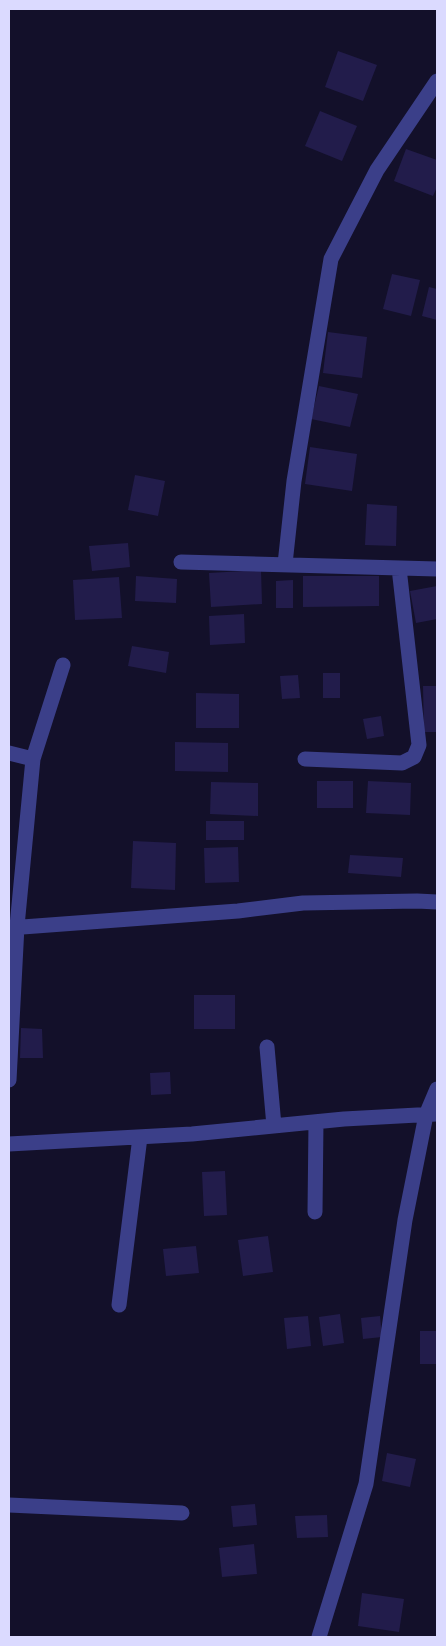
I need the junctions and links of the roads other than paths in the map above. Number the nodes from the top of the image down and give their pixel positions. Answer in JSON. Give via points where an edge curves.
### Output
{"nodes":[{"id":1,"x":437,"y":81,"type":"edge"},
{"id":2,"x":181,"y":562,"type":"dead end"},
{"id":3,"x":285,"y":564,"type":"junction"},
{"id":4,"x":399,"y":568,"type":"junction"},
{"id":5,"x":437,"y":569,"type":"edge"},
{"id":6,"x":64,"y":665,"type":"dead end"},
{"id":7,"x":9,"y":753,"type":"edge"},
{"id":8,"x":33,"y":759,"type":"junction"},
{"id":9,"x":305,"y":759,"type":"dead end"},
{"id":10,"x":437,"y":902,"type":"edge"},
{"id":11,"x":13,"y":927,"type":"edge"},
{"id":12,"x":267,"y":1048,"type":"dead end"},
{"id":13,"x":9,"y":1080,"type":"edge"},
{"id":14,"x":437,"y":1090,"type":"edge"},
{"id":15,"x":432,"y":1115,"type":"edge"},
{"id":16,"x":316,"y":1122,"type":"junction"},
{"id":17,"x":274,"y":1126,"type":"junction"},
{"id":18,"x":140,"y":1137,"type":"junction"},
{"id":19,"x":9,"y":1144,"type":"edge"},
{"id":20,"x":315,"y":1212,"type":"dead end"},
{"id":21,"x":119,"y":1305,"type":"dead end"},
{"id":22,"x":9,"y":1505,"type":"edge"},
{"id":23,"x":182,"y":1513,"type":"dead end"},
{"id":24,"x":319,"y":1637,"type":"edge"}],
"edges":[{"from":1,"to":3,"type":"street","via":[[377,170],[331,259],[294,481]]},
{"from":2,"to":3,"type":"street"},
{"from":3,"to":4,"type":"street"},
{"from":4,"to":5,"type":"street"},
{"from":4,"to":9,"type":"street","via":[[419,745],[414,757],[402,763]]},
{"from":6,"to":8,"type":"street"},
{"from":7,"to":8,"type":"street"},
{"from":8,"to":11,"type":"street"},
{"from":10,"to":11,"type":"street","via":[[303,903],[238,911]]},
{"from":11,"to":13,"type":"street"},
{"from":12,"to":17,"type":"street"},
{"from":14,"to":15,"type":"street"},
{"from":15,"to":16,"type":"street"},
{"from":15,"to":24,"type":"street","via":[[405,1220],[366,1484]]},
{"from":16,"to":17,"type":"street"},
{"from":16,"to":20,"type":"street"},
{"from":17,"to":18,"type":"street"},
{"from":18,"to":19,"type":"street"},
{"from":18,"to":21,"type":"street"},
{"from":22,"to":23,"type":"street"}]}
